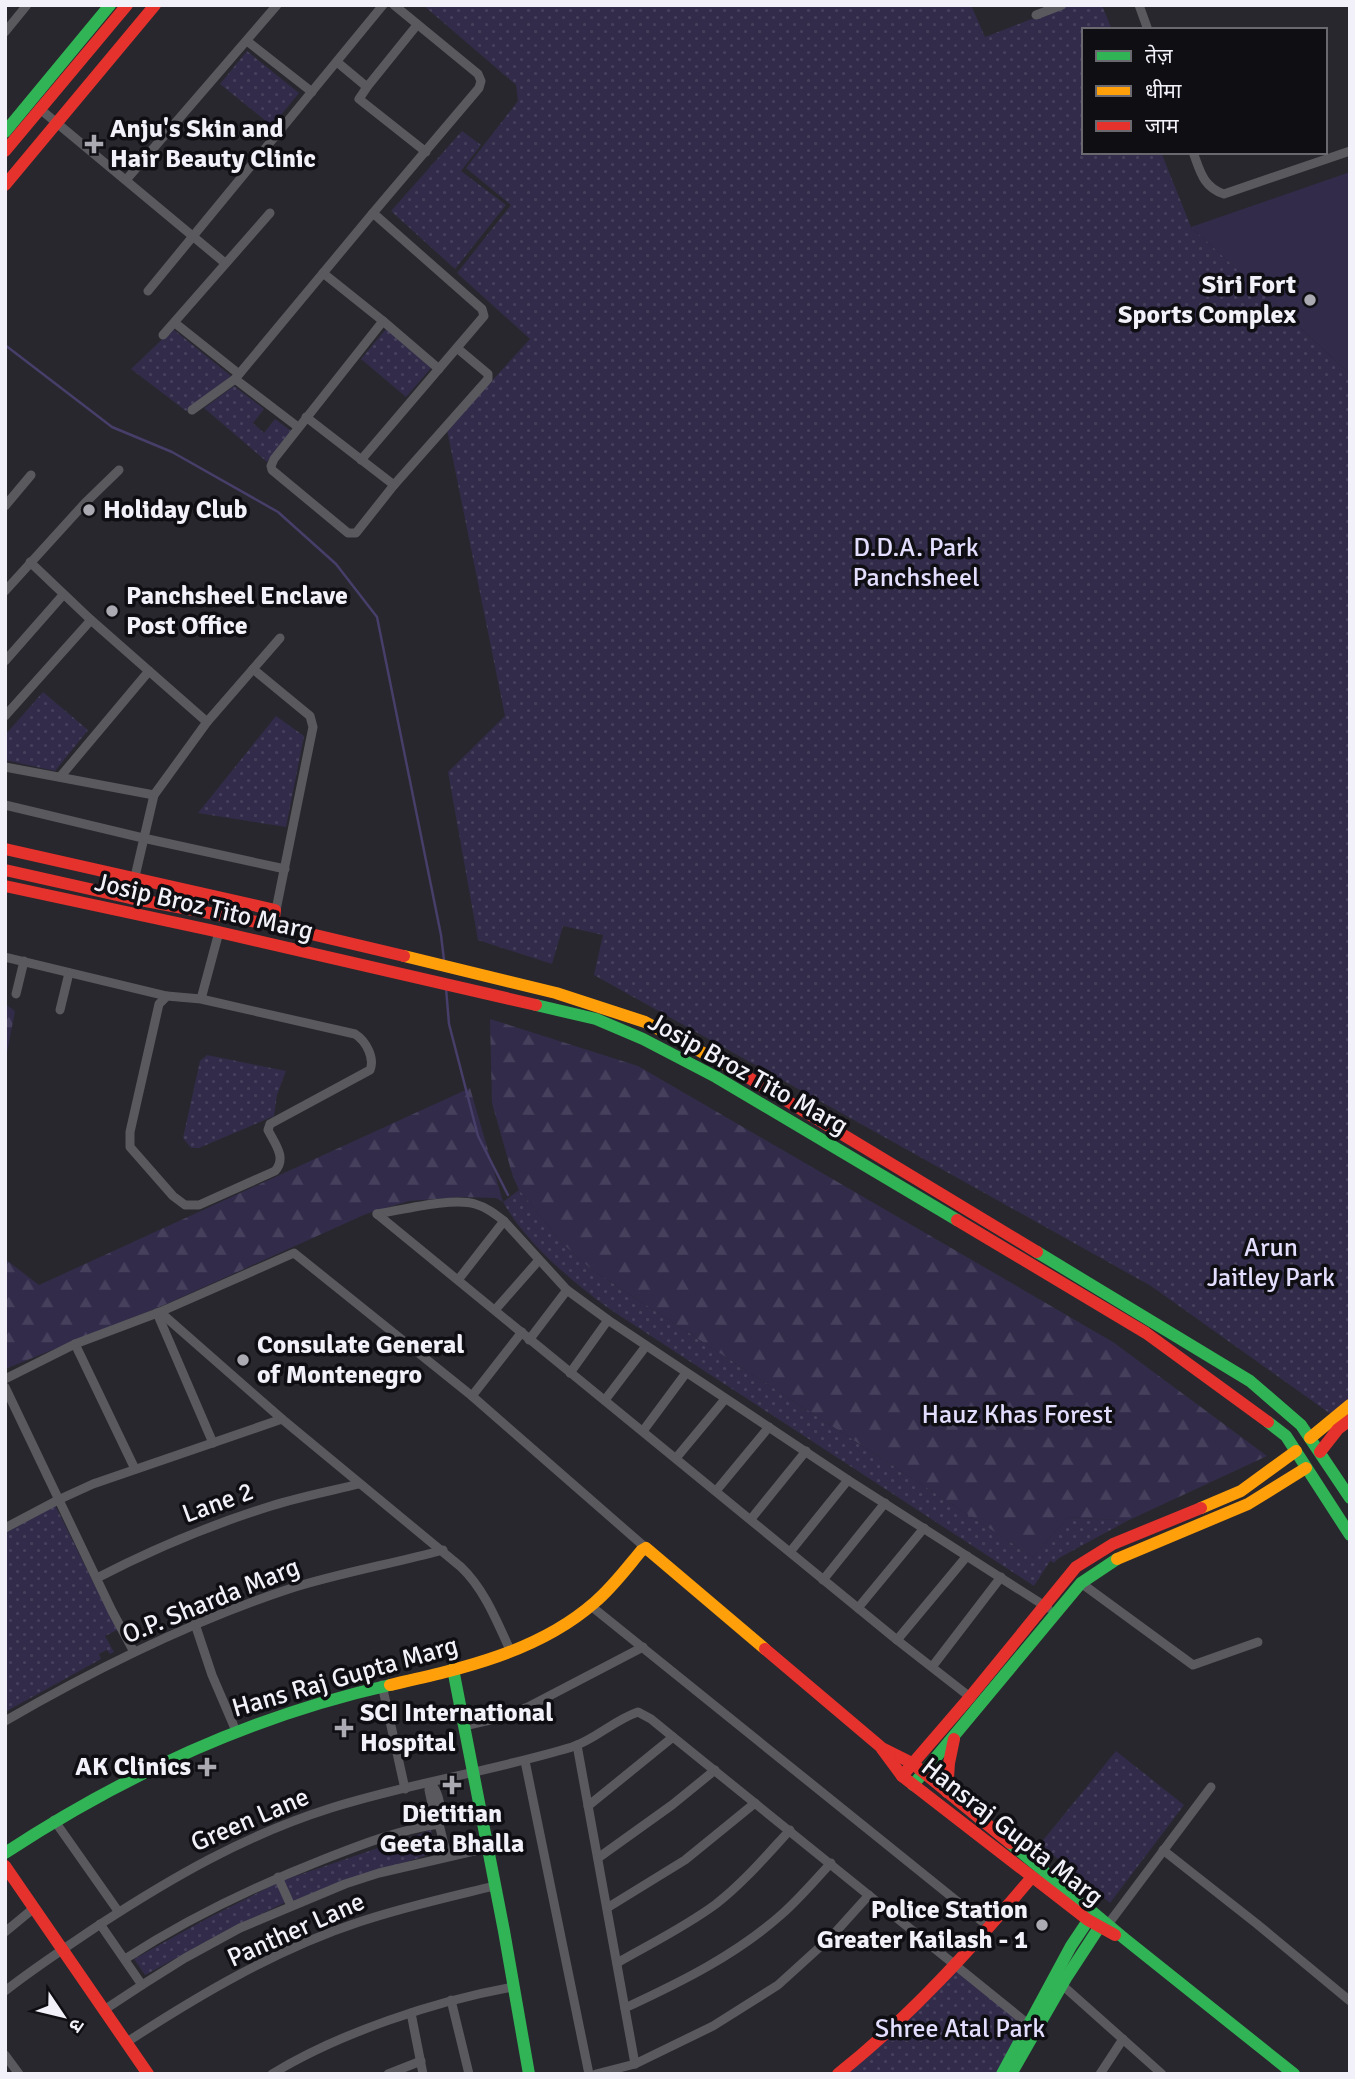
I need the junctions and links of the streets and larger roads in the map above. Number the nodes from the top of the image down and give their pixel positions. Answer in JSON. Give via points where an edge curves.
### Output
{"nodes":[{"id":1,"x":27,"y":5,"type":"edge"},
{"id":2,"x":110,"y":5,"type":"edge"},
{"id":3,"x":127,"y":5,"type":"edge"},
{"id":4,"x":155,"y":5,"type":"edge"},
{"id":5,"x":277,"y":5,"type":"edge"},
{"id":6,"x":383,"y":5,"type":"edge"},
{"id":7,"x":394,"y":5,"type":"edge"},
{"id":8,"x":1062,"y":5,"type":"edge"},
{"id":9,"x":1139,"y":5,"type":"edge"},
{"id":10,"x":1036,"y":15,"type":"dead end"},
{"id":11,"x":417,"y":25,"type":"junction"},
{"id":12,"x":1147,"y":28,"type":"edge"},
{"id":13,"x":5,"y":32,"type":"edge"},
{"id":14,"x":247,"y":41,"type":"junction"},
{"id":15,"x":337,"y":62,"type":"junction"},
{"id":16,"x":367,"y":87,"type":"junction"},
{"id":17,"x":312,"y":92,"type":"junction"},
{"id":18,"x":40,"y":109,"type":"junction"},
{"id":19,"x":57,"y":123,"type":"junction"},
{"id":20,"x":5,"y":132,"type":"edge"},
{"id":21,"x":5,"y":151,"type":"edge"},
{"id":22,"x":1350,"y":151,"type":"edge"},
{"id":23,"x":426,"y":152,"type":"junction"},
{"id":24,"x":1194,"y":154,"type":"edge"},
{"id":25,"x":126,"y":180,"type":"junction"},
{"id":26,"x":5,"y":185,"type":"edge"},
{"id":27,"x":270,"y":213,"type":"dead end"},
{"id":28,"x":373,"y":213,"type":"junction"},
{"id":29,"x":194,"y":236,"type":"junction"},
{"id":30,"x":225,"y":263,"type":"junction"},
{"id":31,"x":323,"y":273,"type":"junction"},
{"id":32,"x":148,"y":291,"type":"dead end"},
{"id":33,"x":383,"y":321,"type":"junction"},
{"id":34,"x":175,"y":323,"type":"junction"},
{"id":35,"x":163,"y":335,"type":"dead end"},
{"id":36,"x":457,"y":348,"type":"junction"},
{"id":37,"x":439,"y":369,"type":"junction"},
{"id":38,"x":237,"y":376,"type":"junction"},
{"id":39,"x":192,"y":410,"type":"dead end"},
{"id":40,"x":306,"y":417,"type":"junction"},
{"id":41,"x":298,"y":427,"type":"junction"},
{"id":42,"x":362,"y":460,"type":"junction"},
{"id":43,"x":119,"y":470,"type":"dead end"},
{"id":44,"x":31,"y":475,"type":"dead end"},
{"id":45,"x":394,"y":485,"type":"junction"},
{"id":46,"x":5,"y":506,"type":"edge"},
{"id":47,"x":30,"y":562,"type":"junction"},
{"id":48,"x":5,"y":592,"type":"edge"},
{"id":49,"x":64,"y":594,"type":"junction"},
{"id":50,"x":91,"y":620,"type":"junction"},
{"id":51,"x":281,"y":638,"type":"dead end"},
{"id":52,"x":5,"y":661,"type":"edge"},
{"id":53,"x":253,"y":669,"type":"junction"},
{"id":54,"x":149,"y":671,"type":"junction"},
{"id":55,"x":5,"y":716,"type":"edge"},
{"id":56,"x":207,"y":722,"type":"junction"},
{"id":57,"x":5,"y":767,"type":"edge"},
{"id":58,"x":60,"y":777,"type":"junction"},
{"id":59,"x":154,"y":795,"type":"junction"},
{"id":60,"x":5,"y":804,"type":"edge"},
{"id":61,"x":143,"y":838,"type":"junction"},
{"id":62,"x":5,"y":849,"type":"edge"},
{"id":63,"x":285,"y":869,"type":"junction"},
{"id":64,"x":5,"y":870,"type":"edge"},
{"id":65,"x":135,"y":878,"type":"junction"},
{"id":66,"x":5,"y":886,"type":"edge"},
{"id":67,"x":130,"y":898,"type":"junction"},
{"id":68,"x":276,"y":910,"type":"junction"},
{"id":69,"x":273,"y":925,"type":"junction"},
{"id":70,"x":219,"y":932,"type":"junction"},
{"id":71,"x":5,"y":957,"type":"edge"},
{"id":72,"x":24,"y":961,"type":"junction"},
{"id":73,"x":69,"y":973,"type":"junction"},
{"id":74,"x":16,"y":994,"type":"dead end"},
{"id":75,"x":167,"y":996,"type":"junction"},
{"id":76,"x":201,"y":999,"type":"junction"},
{"id":77,"x":60,"y":1010,"type":"dead end"},
{"id":78,"x":504,"y":1221,"type":"junction"},
{"id":79,"x":539,"y":1260,"type":"junction"},
{"id":80,"x":458,"y":1280,"type":"junction"},
{"id":81,"x":567,"y":1290,"type":"junction"},
{"id":82,"x":495,"y":1310,"type":"junction"},
{"id":83,"x":158,"y":1312,"type":"junction"},
{"id":84,"x":608,"y":1320,"type":"junction"},
{"id":85,"x":526,"y":1336,"type":"junction"},
{"id":86,"x":75,"y":1344,"type":"junction"},
{"id":87,"x":646,"y":1346,"type":"junction"},
{"id":88,"x":569,"y":1373,"type":"junction"},
{"id":89,"x":687,"y":1373,"type":"junction"},
{"id":90,"x":5,"y":1379,"type":"edge"},
{"id":91,"x":5,"y":1387,"type":"edge"},
{"id":92,"x":1258,"y":1388,"type":"junction"},
{"id":93,"x":472,"y":1396,"type":"junction"},
{"id":94,"x":726,"y":1399,"type":"junction"},
{"id":95,"x":605,"y":1400,"type":"junction"},
{"id":96,"x":1244,"y":1404,"type":"junction"},
{"id":97,"x":1350,"y":1405,"type":"edge"},
{"id":98,"x":282,"y":1419,"type":"junction"},
{"id":99,"x":1350,"y":1420,"type":"edge"},
{"id":100,"x":769,"y":1427,"type":"junction"},
{"id":101,"x":643,"y":1431,"type":"junction"},
{"id":102,"x":1310,"y":1438,"type":"junction"},
{"id":103,"x":213,"y":1443,"type":"junction"},
{"id":104,"x":806,"y":1451,"type":"junction"},
{"id":105,"x":1296,"y":1451,"type":"junction"},
{"id":106,"x":1320,"y":1452,"type":"junction"},
{"id":107,"x":676,"y":1458,"type":"junction"},
{"id":108,"x":1306,"y":1468,"type":"junction"},
{"id":109,"x":135,"y":1469,"type":"junction"},
{"id":110,"x":848,"y":1480,"type":"junction"},
{"id":111,"x":359,"y":1484,"type":"junction"},
{"id":112,"x":716,"y":1491,"type":"junction"},
{"id":113,"x":1350,"y":1498,"type":"edge"},
{"id":114,"x":58,"y":1500,"type":"junction"},
{"id":115,"x":885,"y":1503,"type":"junction"},
{"id":116,"x":751,"y":1519,"type":"junction"},
{"id":117,"x":5,"y":1528,"type":"edge"},
{"id":118,"x":924,"y":1528,"type":"junction"},
{"id":119,"x":1350,"y":1535,"type":"edge"},
{"id":120,"x":646,"y":1548,"type":"junction"},
{"id":121,"x":443,"y":1550,"type":"junction"},
{"id":122,"x":790,"y":1552,"type":"junction"},
{"id":123,"x":1097,"y":1554,"type":"junction"},
{"id":124,"x":967,"y":1556,"type":"junction"},
{"id":125,"x":1106,"y":1566,"type":"junction"},
{"id":126,"x":1001,"y":1577,"type":"junction"},
{"id":127,"x":97,"y":1578,"type":"junction"},
{"id":128,"x":824,"y":1580,"type":"junction"},
{"id":129,"x":1081,"y":1583,"type":"junction"},
{"id":130,"x":591,"y":1606,"type":"junction"},
{"id":131,"x":1045,"y":1606,"type":"junction"},
{"id":132,"x":858,"y":1608,"type":"junction"},
{"id":133,"x":1056,"y":1615,"type":"junction"},
{"id":134,"x":195,"y":1624,"type":"junction"},
{"id":135,"x":897,"y":1640,"type":"junction"},
{"id":136,"x":1258,"y":1642,"type":"dead end"},
{"id":137,"x":643,"y":1647,"type":"junction"},
{"id":138,"x":134,"y":1652,"type":"junction"},
{"id":139,"x":511,"y":1652,"type":"junction"},
{"id":140,"x":932,"y":1667,"type":"junction"},
{"id":141,"x":453,"y":1670,"type":"junction"},
{"id":142,"x":382,"y":1685,"type":"junction"},
{"id":143,"x":970,"y":1697,"type":"junction"},
{"id":144,"x":6,"y":1720,"type":"edge"},
{"id":145,"x":464,"y":1726,"type":"junction"},
{"id":146,"x":236,"y":1731,"type":"junction"},
{"id":147,"x":955,"y":1736,"type":"junction"},
{"id":148,"x":673,"y":1737,"type":"junction"},
{"id":149,"x":577,"y":1745,"type":"junction"},
{"id":150,"x":882,"y":1748,"type":"junction"},
{"id":151,"x":525,"y":1760,"type":"junction"},
{"id":152,"x":912,"y":1763,"type":"junction"},
{"id":153,"x":715,"y":1770,"type":"junction"},
{"id":154,"x":473,"y":1773,"type":"junction"},
{"id":155,"x":924,"y":1773,"type":"junction"},
{"id":156,"x":901,"y":1776,"type":"junction"},
{"id":157,"x":430,"y":1783,"type":"junction"},
{"id":158,"x":913,"y":1785,"type":"junction"},
{"id":159,"x":1211,"y":1787,"type":"dead end"},
{"id":160,"x":405,"y":1789,"type":"junction"},
{"id":161,"x":947,"y":1792,"type":"junction"},
{"id":162,"x":755,"y":1803,"type":"junction"},
{"id":163,"x":588,"y":1806,"type":"junction"},
{"id":164,"x":54,"y":1820,"type":"junction"},
{"id":165,"x":439,"y":1824,"type":"junction"},
{"id":166,"x":790,"y":1830,"type":"junction"},
{"id":167,"x":487,"y":1848,"type":"junction"},
{"id":168,"x":1163,"y":1850,"type":"junction"},
{"id":169,"x":5,"y":1853,"type":"edge"},
{"id":170,"x":447,"y":1856,"type":"junction"},
{"id":171,"x":598,"y":1858,"type":"junction"},
{"id":172,"x":831,"y":1863,"type":"junction"},
{"id":173,"x":5,"y":1866,"type":"edge"},
{"id":174,"x":278,"y":1877,"type":"junction"},
{"id":175,"x":1032,"y":1877,"type":"junction"},
{"id":176,"x":494,"y":1886,"type":"junction"},
{"id":177,"x":869,"y":1895,"type":"junction"},
{"id":178,"x":291,"y":1906,"type":"junction"},
{"id":179,"x":34,"y":1908,"type":"junction"},
{"id":180,"x":607,"y":1908,"type":"junction"},
{"id":181,"x":118,"y":1911,"type":"junction"},
{"id":182,"x":1099,"y":1920,"type":"junction"},
{"id":183,"x":100,"y":1924,"type":"junction"},
{"id":184,"x":989,"y":1927,"type":"junction"},
{"id":185,"x":5,"y":1931,"type":"edge"},
{"id":186,"x":63,"y":1949,"type":"junction"},
{"id":187,"x":125,"y":1959,"type":"junction"},
{"id":188,"x":617,"y":1962,"type":"junction"},
{"id":189,"x":957,"y":1966,"type":"junction"},
{"id":190,"x":1061,"y":1984,"type":"junction"},
{"id":191,"x":142,"y":1985,"type":"junction"},
{"id":192,"x":513,"y":1987,"type":"junction"},
{"id":193,"x":5,"y":1991,"type":"edge"},
{"id":194,"x":451,"y":2000,"type":"junction"},
{"id":195,"x":1350,"y":2001,"type":"edge"},
{"id":196,"x":625,"y":2008,"type":"junction"},
{"id":197,"x":104,"y":2010,"type":"junction"},
{"id":198,"x":411,"y":2013,"type":"junction"},
{"id":199,"x":1033,"y":2028,"type":"junction"},
{"id":200,"x":1123,"y":2039,"type":"junction"},
{"id":201,"x":127,"y":2042,"type":"junction"},
{"id":202,"x":5,"y":2055,"type":"edge"},
{"id":203,"x":421,"y":2061,"type":"junction"},
{"id":204,"x":635,"y":2064,"type":"junction"},
{"id":205,"x":277,"y":2072,"type":"edge"},
{"id":206,"x":1161,"y":2073,"type":"edge"},
{"id":207,"x":19,"y":2074,"type":"edge"},
{"id":208,"x":148,"y":2074,"type":"edge"},
{"id":209,"x":388,"y":2074,"type":"edge"},
{"id":210,"x":423,"y":2074,"type":"edge"},
{"id":211,"x":469,"y":2074,"type":"edge"},
{"id":212,"x":529,"y":2074,"type":"edge"},
{"id":213,"x":589,"y":2074,"type":"edge"},
{"id":214,"x":596,"y":2074,"type":"edge"},
{"id":215,"x":838,"y":2074,"type":"edge"},
{"id":216,"x":1002,"y":2074,"type":"edge"},
{"id":217,"x":1011,"y":2074,"type":"edge"},
{"id":218,"x":1100,"y":2074,"type":"edge"},
{"id":219,"x":1294,"y":2074,"type":"edge"}],
"edges":[{"from":1,"to":13,"type":"street"},
{"from":2,"to":20,"type":"street"},
{"from":3,"to":18,"type":"street"},
{"from":4,"to":19,"type":"street"},
{"from":5,"to":14,"type":"street"},
{"from":6,"to":15,"type":"street"},
{"from":7,"to":11,"type":"street"},
{"from":8,"to":10,"type":"street"},
{"from":9,"to":12,"type":"street"},
{"from":11,"to":16,"type":"street"},
{"from":11,"to":23,"type":"street","via":[[481,81]]},
{"from":14,"to":17,"type":"street"},
{"from":14,"to":25,"type":"street"},
{"from":15,"to":16,"type":"street"},
{"from":15,"to":17,"type":"street"},
{"from":16,"to":23,"type":"street","via":[[359,99]]},
{"from":17,"to":29,"type":"street"},
{"from":18,"to":19,"type":"street"},
{"from":18,"to":21,"type":"street"},
{"from":19,"to":25,"type":"street"},
{"from":19,"to":26,"type":"street"},
{"from":22,"to":24,"type":"street","via":[[1224,194],[1206,184]]},
{"from":23,"to":28,"type":"street"},
{"from":25,"to":29,"type":"street"},
{"from":27,"to":30,"type":"street"},
{"from":28,"to":31,"type":"street"},
{"from":28,"to":36,"type":"street","via":[[483,311],[483,318]]},
{"from":29,"to":30,"type":"street"},
{"from":29,"to":32,"type":"street"},
{"from":30,"to":34,"type":"street"},
{"from":31,"to":33,"type":"street"},
{"from":31,"to":38,"type":"street"},
{"from":33,"to":37,"type":"street"},
{"from":33,"to":40,"type":"street"},
{"from":34,"to":35,"type":"street"},
{"from":34,"to":38,"type":"street"},
{"from":36,"to":37,"type":"street"},
{"from":36,"to":45,"type":"street","via":[[488,374],[488,379]]},
{"from":37,"to":42,"type":"street"},
{"from":38,"to":39,"type":"street"},
{"from":38,"to":41,"type":"street"},
{"from":40,"to":41,"type":"street"},
{"from":40,"to":42,"type":"street"},
{"from":41,"to":45,"type":"street","via":[[274,459],[272,470],[348,534],[356,533]]},
{"from":42,"to":45,"type":"street"},
{"from":43,"to":47,"type":"street"},
{"from":44,"to":46,"type":"street"},
{"from":47,"to":48,"type":"street"},
{"from":47,"to":49,"type":"street"},
{"from":49,"to":50,"type":"street"},
{"from":49,"to":52,"type":"street"},
{"from":50,"to":54,"type":"street"},
{"from":50,"to":55,"type":"street"},
{"from":51,"to":53,"type":"street"},
{"from":53,"to":56,"type":"street"},
{"from":53,"to":63,"type":"street","via":[[313,721]]},
{"from":54,"to":56,"type":"street"},
{"from":54,"to":58,"type":"street"},
{"from":56,"to":59,"type":"street"},
{"from":57,"to":58,"type":"street"},
{"from":58,"to":59,"type":"street"},
{"from":59,"to":61,"type":"street"},
{"from":60,"to":61,"type":"street"},
{"from":61,"to":63,"type":"street"},
{"from":61,"to":65,"type":"street"},
{"from":62,"to":65,"type":"street"},
{"from":63,"to":68,"type":"street"},
{"from":64,"to":67,"type":"street","name":"Josip Broz Tito Marg"},
{"from":65,"to":67,"type":"street"},
{"from":65,"to":68,"type":"street"},
{"from":66,"to":70,"type":"street","name":"Josip Broz Tito Marg"},
{"from":67,"to":69,"type":"street","name":"Josip Broz Tito Marg"},
{"from":68,"to":69,"type":"street"},
{"from":69,"to":92,"type":"street","name":"Josip Broz Tito Marg","via":[[556,993],[645,1022],[717,1059]]},
{"from":70,"to":76,"type":"street"},
{"from":70,"to":96,"type":"street","name":"Josip Broz Tito Marg","via":[[596,1019],[643,1039],[716,1077],[1146,1333]]},
{"from":71,"to":72,"type":"street"},
{"from":72,"to":73,"type":"street"},
{"from":72,"to":74,"type":"street"},
{"from":73,"to":75,"type":"street"},
{"from":73,"to":77,"type":"street"},
{"from":75,"to":76,"type":"street"},
{"from":75,"to":76,"type":"street","via":[[159,1004],[130,1147],[173,1196],[192,1206],[275,1171],[281,1157],[268,1130],[270,1124],[372,1066],[363,1040],[355,1034]]},
{"from":78,"to":79,"type":"street"},
{"from":78,"to":80,"type":"street"},
{"from":78,"to":80,"type":"street","via":[[474,1203],[377,1214]]},
{"from":79,"to":81,"type":"street"},
{"from":79,"to":82,"type":"street"},
{"from":80,"to":82,"type":"street"},
{"from":81,"to":84,"type":"street"},
{"from":81,"to":85,"type":"street"},
{"from":82,"to":85,"type":"street"},
{"from":83,"to":86,"type":"street"},
{"from":83,"to":93,"type":"street","via":[[294,1253]]},
{"from":83,"to":98,"type":"street"},
{"from":83,"to":103,"type":"street"},
{"from":84,"to":87,"type":"street"},
{"from":84,"to":88,"type":"street"},
{"from":85,"to":88,"type":"street"},
{"from":85,"to":93,"type":"street"},
{"from":86,"to":90,"type":"street"},
{"from":86,"to":109,"type":"street"},
{"from":87,"to":89,"type":"street"},
{"from":87,"to":95,"type":"street"},
{"from":88,"to":95,"type":"street"},
{"from":89,"to":94,"type":"street"},
{"from":89,"to":101,"type":"street"},
{"from":91,"to":114,"type":"street"},
{"from":92,"to":96,"type":"street","via":[[1244,1385],[1240,1396]]},
{"from":92,"to":102,"type":"street","name":"Josip Broz Tito Marg"},
{"from":93,"to":120,"type":"street"},
{"from":94,"to":100,"type":"street"},
{"from":94,"to":107,"type":"street"},
{"from":95,"to":101,"type":"street"},
{"from":96,"to":105,"type":"street","name":"Josip Broz Tito Marg","via":[[1286,1437]]},
{"from":97,"to":102,"type":"street"},
{"from":98,"to":103,"type":"street"},
{"from":98,"to":111,"type":"street"},
{"from":99,"to":106,"type":"street"},
{"from":100,"to":104,"type":"street"},
{"from":100,"to":112,"type":"street"},
{"from":101,"to":107,"type":"street"},
{"from":102,"to":106,"type":"street","name":"Josip Broz Tito Marg"},
{"from":103,"to":109,"type":"street"},
{"from":104,"to":110,"type":"street"},
{"from":104,"to":116,"type":"street"},
{"from":105,"to":108,"type":"street","name":"Josip Broz Tito Marg"},
{"from":105,"to":123,"type":"street","via":[[1241,1491]]},
{"from":106,"to":113,"type":"street","name":"Josip Broz Tito Marg"},
{"from":107,"to":112,"type":"street"},
{"from":108,"to":119,"type":"street","name":"Josip Broz Tito Marg"},
{"from":108,"to":125,"type":"street","via":[[1248,1504]]},
{"from":109,"to":114,"type":"street"},
{"from":110,"to":115,"type":"street"},
{"from":110,"to":122,"type":"street"},
{"from":111,"to":121,"type":"street"},
{"from":111,"to":127,"type":"street","name":"Lane 2","via":[[272,1506],[200,1531]]},
{"from":112,"to":116,"type":"street"},
{"from":114,"to":117,"type":"street"},
{"from":114,"to":127,"type":"street"},
{"from":115,"to":118,"type":"street"},
{"from":115,"to":128,"type":"street"},
{"from":116,"to":122,"type":"street"},
{"from":118,"to":124,"type":"street"},
{"from":118,"to":132,"type":"street"},
{"from":120,"to":130,"type":"street","name":"Hans Raj Gupta Marg"},
{"from":120,"to":150,"type":"street","name":"Hansraj Gupta Marg"},
{"from":121,"to":134,"type":"street","name":"O.P. Sharda Marg","via":[[290,1589]]},
{"from":121,"to":139,"type":"street","via":[[475,1580]]},
{"from":122,"to":128,"type":"street"},
{"from":123,"to":125,"type":"street"},
{"from":123,"to":131,"type":"street","via":[[1076,1567]]},
{"from":124,"to":126,"type":"street"},
{"from":124,"to":135,"type":"street"},
{"from":125,"to":129,"type":"street"},
{"from":126,"to":131,"type":"street"},
{"from":126,"to":140,"type":"street"},
{"from":127,"to":138,"type":"street"},
{"from":128,"to":132,"type":"street"},
{"from":129,"to":133,"type":"street"},
{"from":129,"to":136,"type":"street","via":[[1193,1665]]},
{"from":130,"to":137,"type":"street"},
{"from":130,"to":139,"type":"street","name":"Hans Raj Gupta Marg"},
{"from":131,"to":133,"type":"street"},
{"from":131,"to":143,"type":"street"},
{"from":132,"to":135,"type":"street"},
{"from":133,"to":147,"type":"street"},
{"from":134,"to":138,"type":"street","name":"O.P. Sharda Marg"},
{"from":134,"to":146,"type":"street"},
{"from":135,"to":140,"type":"street"},
{"from":137,"to":145,"type":"street","via":[[528,1707]]},
{"from":137,"to":184,"type":"street"},
{"from":138,"to":144,"type":"street","name":"O.P. Sharda Marg"},
{"from":139,"to":141,"type":"street","name":"Hans Raj Gupta Marg"},
{"from":140,"to":143,"type":"street"},
{"from":141,"to":142,"type":"street","name":"Hans Raj Gupta Marg"},
{"from":141,"to":145,"type":"street"},
{"from":142,"to":146,"type":"street","name":"Hans Raj Gupta Marg"},
{"from":142,"to":160,"type":"street"},
{"from":143,"to":152,"type":"street"},
{"from":145,"to":154,"type":"street"},
{"from":146,"to":164,"type":"street","name":"Hans Raj Gupta Marg","via":[[144,1771]]},
{"from":147,"to":155,"type":"street"},
{"from":147,"to":161,"type":"street"},
{"from":148,"to":149,"type":"street","name":"Green Lane","via":[[638,1712]]},
{"from":148,"to":153,"type":"street"},
{"from":148,"to":163,"type":"street"},
{"from":149,"to":151,"type":"street","name":"Green Lane"},
{"from":149,"to":163,"type":"street"},
{"from":150,"to":152,"type":"street","name":"Hansraj Gupta Marg"},
{"from":150,"to":156,"type":"street","name":"Hansraj Gupta Marg"},
{"from":151,"to":154,"type":"street","name":"Green Lane"},
{"from":151,"to":213,"type":"street"},
{"from":152,"to":155,"type":"street","name":"Hansraj Gupta Marg"},
{"from":152,"to":156,"type":"street"},
{"from":153,"to":162,"type":"street"},
{"from":153,"to":171,"type":"street"},
{"from":154,"to":157,"type":"street","name":"Green Lane"},
{"from":154,"to":167,"type":"street"},
{"from":155,"to":158,"type":"street"},
{"from":155,"to":161,"type":"street","name":"Hansraj Gupta Marg"},
{"from":156,"to":158,"type":"street","name":"Hansraj Gupta Marg"},
{"from":157,"to":160,"type":"street","name":"Green Lane"},
{"from":157,"to":165,"type":"street"},
{"from":158,"to":175,"type":"street","name":"Hansraj Gupta Marg"},
{"from":159,"to":168,"type":"street"},
{"from":160,"to":181,"type":"street","name":"Green Lane","via":[[331,1808],[251,1838]]},
{"from":161,"to":182,"type":"street","name":"Hansraj Gupta Marg"},
{"from":162,"to":166,"type":"street"},
{"from":162,"to":180,"type":"street","via":[[685,1860]]},
{"from":163,"to":171,"type":"street"},
{"from":164,"to":169,"type":"street","name":"Hans Raj Gupta Marg"},
{"from":164,"to":181,"type":"street"},
{"from":165,"to":170,"type":"street"},
{"from":165,"to":174,"type":"street","via":[[382,1837]]},
{"from":166,"to":172,"type":"street"},
{"from":166,"to":188,"type":"street","via":[[716,1904]]},
{"from":167,"to":170,"type":"street"},
{"from":167,"to":176,"type":"street"},
{"from":168,"to":182,"type":"street"},
{"from":168,"to":195,"type":"street"},
{"from":170,"to":178,"type":"street","via":[[345,1884]]},
{"from":171,"to":180,"type":"street"},
{"from":172,"to":177,"type":"street"},
{"from":172,"to":196,"type":"street","via":[[755,1936],[715,1963]]},
{"from":173,"to":179,"type":"street"},
{"from":174,"to":178,"type":"street"},
{"from":174,"to":187,"type":"street"},
{"from":175,"to":182,"type":"street","name":"Hansraj Gupta Marg"},
{"from":175,"to":184,"type":"street"},
{"from":176,"to":192,"type":"street"},
{"from":176,"to":201,"type":"street","name":"Panther Lane","via":[[358,1922],[293,1948]]},
{"from":177,"to":189,"type":"street"},
{"from":177,"to":204,"type":"street","via":[[778,1985],[713,2026]]},
{"from":178,"to":191,"type":"street","via":[[240,1928]]},
{"from":179,"to":185,"type":"street"},
{"from":179,"to":186,"type":"street"},
{"from":180,"to":188,"type":"street"},
{"from":181,"to":183,"type":"street","name":"Green Lane"},
{"from":182,"to":190,"type":"street"},
{"from":182,"to":199,"type":"street","via":[[1071,1946]]},
{"from":182,"to":219,"type":"street","name":"Hansraj Gupta Marg"},
{"from":183,"to":186,"type":"street","name":"Green Lane"},
{"from":183,"to":187,"type":"street"},
{"from":184,"to":189,"type":"street"},
{"from":186,"to":193,"type":"street","name":"Green Lane"},
{"from":186,"to":197,"type":"street"},
{"from":187,"to":191,"type":"street"},
{"from":188,"to":196,"type":"street"},
{"from":189,"to":199,"type":"street"},
{"from":189,"to":215,"type":"street","via":[[895,2028]]},
{"from":190,"to":199,"type":"street"},
{"from":190,"to":200,"type":"street"},
{"from":191,"to":197,"type":"street"},
{"from":192,"to":194,"type":"street"},
{"from":192,"to":212,"type":"street"},
{"from":194,"to":198,"type":"street"},
{"from":194,"to":211,"type":"street"},
{"from":196,"to":204,"type":"street"},
{"from":197,"to":201,"type":"street"},
{"from":198,"to":203,"type":"street"},
{"from":198,"to":205,"type":"street","via":[[345,2037]]},
{"from":199,"to":216,"type":"street"},
{"from":199,"to":217,"type":"street"},
{"from":200,"to":206,"type":"street"},
{"from":200,"to":218,"type":"street"},
{"from":201,"to":208,"type":"street"},
{"from":202,"to":207,"type":"street"},
{"from":203,"to":209,"type":"street"},
{"from":203,"to":210,"type":"street"},
{"from":204,"to":214,"type":"street"}]}
